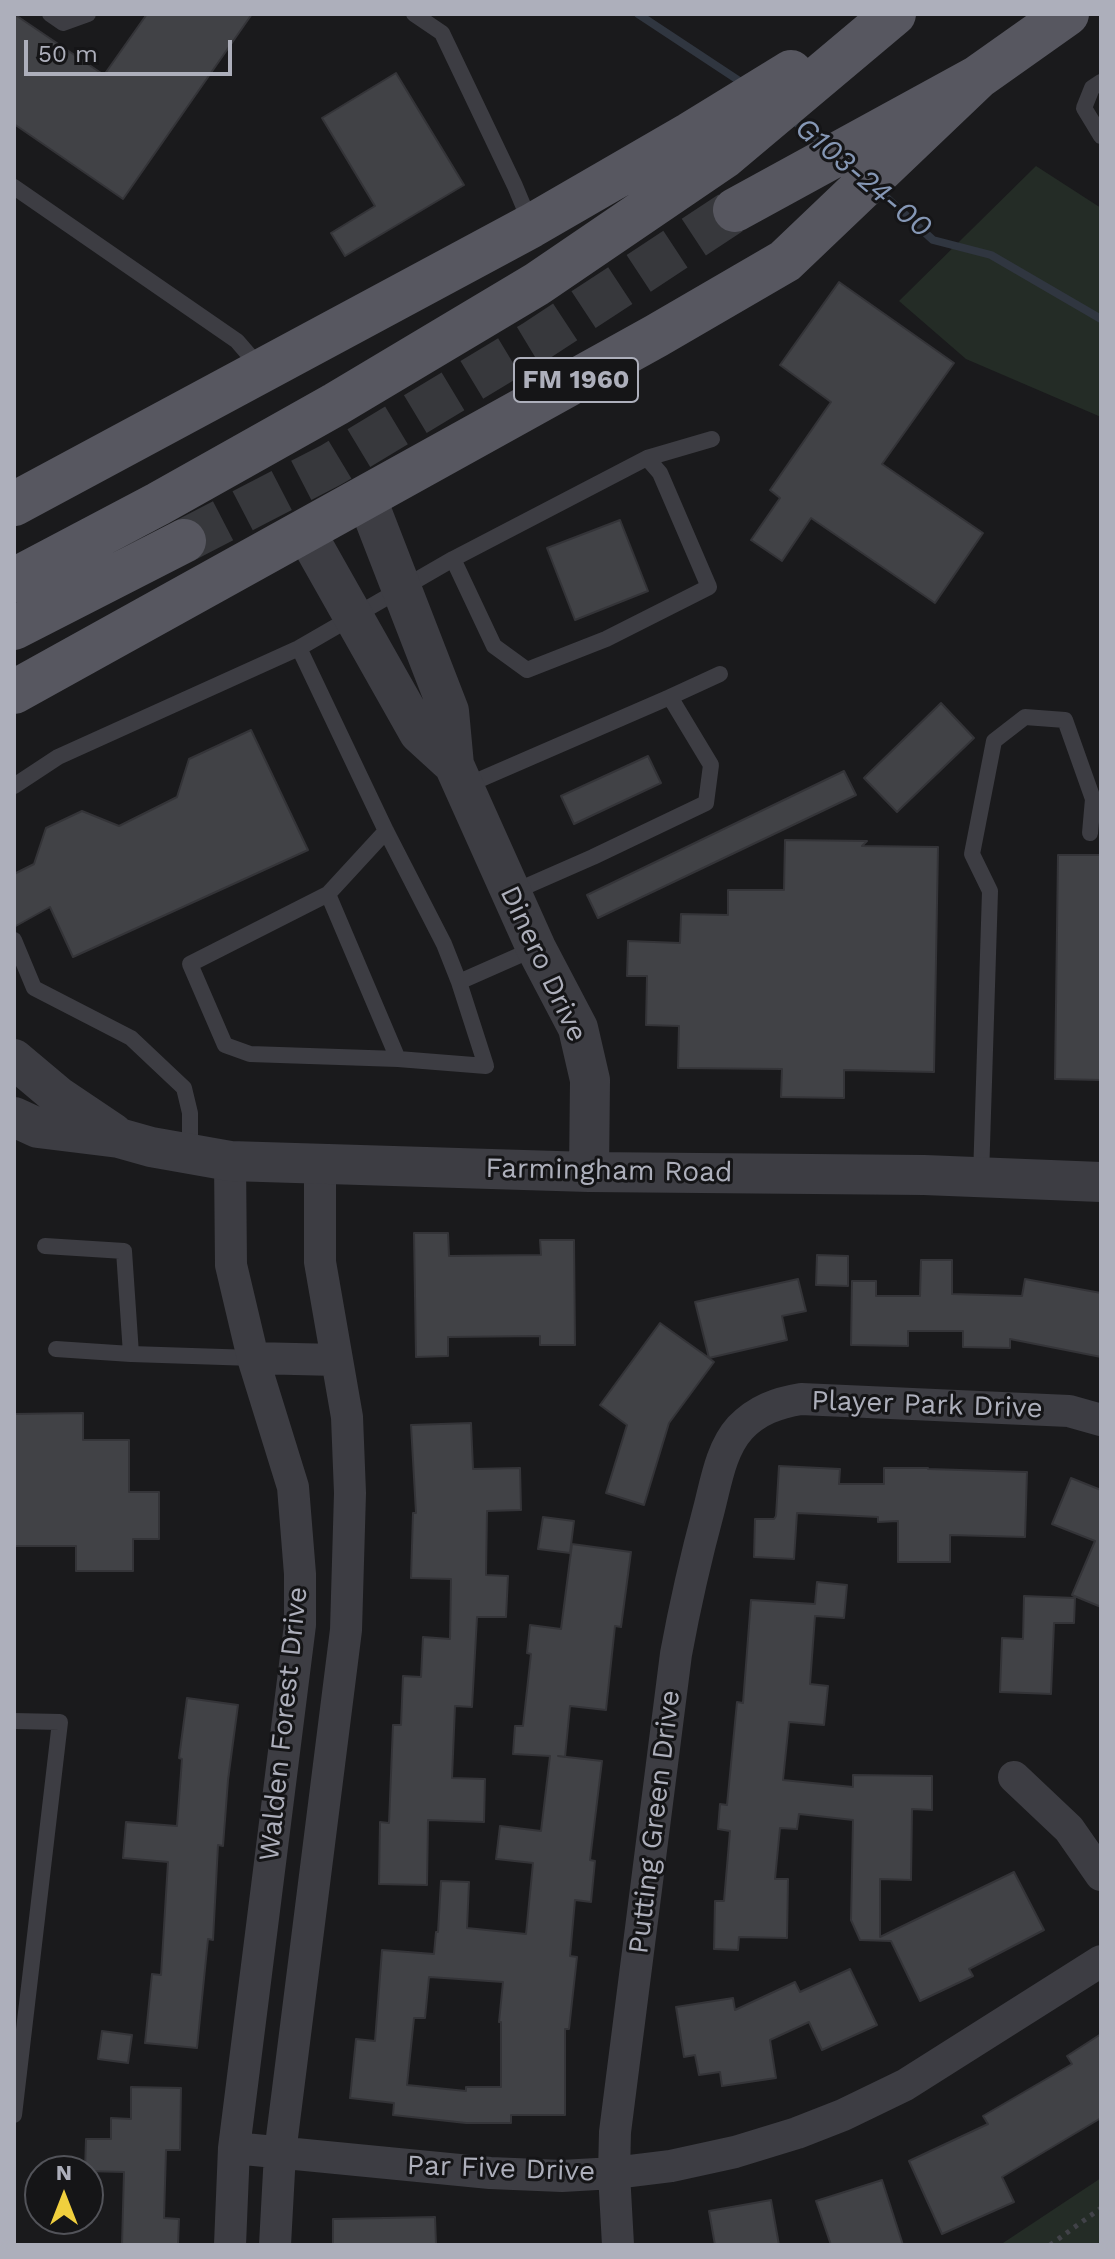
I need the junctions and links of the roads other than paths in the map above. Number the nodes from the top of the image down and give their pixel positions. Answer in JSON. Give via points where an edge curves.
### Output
{"nodes":[{"id":1,"x":50,"y":14,"type":"edge"},
{"id":2,"x":88,"y":14,"type":"edge"},
{"id":3,"x":414,"y":14,"type":"edge"},
{"id":4,"x":885,"y":14,"type":"edge"},
{"id":5,"x":894,"y":14,"type":"edge"},
{"id":6,"x":1067,"y":14,"type":"edge"},
{"id":7,"x":993,"y":67,"type":"junction"},
{"id":8,"x":1101,"y":82,"type":"edge"},
{"id":9,"x":1101,"y":136,"type":"edge"},
{"id":10,"x":708,"y":145,"type":"junction"},
{"id":11,"x":14,"y":187,"type":"edge"},
{"id":12,"x":735,"y":210,"type":"tunnel mouth"},
{"id":13,"x":531,"y":226,"type":"junction"},
{"id":14,"x":263,"y":371,"type":"junction"},
{"id":15,"x":712,"y":439,"type":"dead end"},
{"id":16,"x":647,"y":458,"type":"junction"},
{"id":17,"x":366,"y":497,"type":"junction"},
{"id":18,"x":14,"y":504,"type":"edge"},
{"id":19,"x":305,"y":531,"type":"junction"},
{"id":20,"x":184,"y":541,"type":"tunnel mouth"},
{"id":21,"x":453,"y":559,"type":"junction"},
{"id":22,"x":14,"y":580,"type":"edge"},
{"id":23,"x":402,"y":589,"type":"junction"},
{"id":24,"x":353,"y":617,"type":"junction"},
{"id":25,"x":14,"y":628,"type":"edge"},
{"id":26,"x":299,"y":648,"type":"junction"},
{"id":27,"x":720,"y":674,"type":"dead end"},
{"id":28,"x":14,"y":692,"type":"edge"},
{"id":29,"x":670,"y":697,"type":"junction"},
{"id":30,"x":458,"y":776,"type":"junction"},
{"id":31,"x":17,"y":784,"type":"edge"},
{"id":32,"x":386,"y":831,"type":"junction"},
{"id":33,"x":1090,"y":833,"type":"dead end"},
{"id":34,"x":510,"y":893,"type":"junction"},
{"id":35,"x":328,"y":894,"type":"junction"},
{"id":36,"x":14,"y":940,"type":"edge"},
{"id":37,"x":536,"y":948,"type":"junction"},
{"id":38,"x":459,"y":982,"type":"junction"},
{"id":39,"x":14,"y":1059,"type":"edge"},
{"id":40,"x":398,"y":1059,"type":"junction"},
{"id":41,"x":14,"y":1081,"type":"edge"},
{"id":42,"x":58,"y":1096,"type":"junction"},
{"id":43,"x":14,"y":1117,"type":"edge"},
{"id":44,"x":119,"y":1138,"type":"junction"},
{"id":45,"x":190,"y":1155,"type":"junction"},
{"id":46,"x":230,"y":1161,"type":"junction"},
{"id":47,"x":320,"y":1164,"type":"junction"},
{"id":48,"x":589,"y":1172,"type":"junction"},
{"id":49,"x":981,"y":1177,"type":"junction"},
{"id":50,"x":1101,"y":1182,"type":"edge"},
{"id":51,"x":45,"y":1246,"type":"dead end"},
{"id":52,"x":56,"y":1349,"type":"dead end"},
{"id":53,"x":131,"y":1354,"type":"junction"},
{"id":54,"x":253,"y":1358,"type":"junction"},
{"id":55,"x":337,"y":1360,"type":"junction"},
{"id":56,"x":754,"y":1415,"type":"joint"},
{"id":57,"x":1101,"y":1420,"type":"edge"},
{"id":58,"x":300,"y":1625,"type":"junction"},
{"id":59,"x":346,"y":1630,"type":"junction"},
{"id":60,"x":14,"y":1721,"type":"edge"},
{"id":61,"x":1014,"y":1777,"type":"dead end"},
{"id":62,"x":1101,"y":1875,"type":"edge"},
{"id":63,"x":1101,"y":1961,"type":"edge"},
{"id":64,"x":14,"y":2115,"type":"edge"},
{"id":65,"x":234,"y":2148,"type":"junction"},
{"id":66,"x":280,"y":2153,"type":"junction"},
{"id":67,"x":614,"y":2173,"type":"junction"},
{"id":68,"x":230,"y":2245,"type":"edge"},
{"id":69,"x":275,"y":2245,"type":"edge"},
{"id":70,"x":618,"y":2245,"type":"edge"}],
"edges":[{"from":1,"to":2,"type":"lane","via":[[63,23]]},
{"from":3,"to":13,"type":"lane","via":[[442,33]]},
{"from":4,"to":10,"type":"main road"},
{"from":5,"to":10,"type":"main road"},
{"from":6,"to":7,"type":"main road","name":"FM 1960","number":"FM 1960"},
{"from":7,"to":12,"type":"main road","name":"FM 1960"},
{"from":7,"to":17,"type":"main road","name":"FM 1960","number":"FM 1960","via":[[785,261]]},
{"from":8,"to":9,"type":"lane","via":[[1092,88],[1084,108]]},
{"from":10,"to":13,"type":"main road"},
{"from":10,"to":22,"type":"main road","via":[[537,284],[336,404]]},
{"from":11,"to":14,"type":"lane","via":[[237,341]]},
{"from":13,"to":14,"type":"main road"},
{"from":14,"to":18,"type":"main road"},
{"from":15,"to":16,"type":"lane"},
{"from":16,"to":21,"type":"lane"},
{"from":16,"to":21,"type":"lane","via":[[660,473],[709,587],[606,639],[527,670],[494,646]]},
{"from":17,"to":19,"type":"main road","name":"FM 1960","number":"FM 1960"},
{"from":17,"to":23,"type":"street","name":"Dinero Drive"},
{"from":19,"to":24,"type":"street","name":"Dinero Drive"},
{"from":19,"to":28,"type":"main road","name":"FM 1960","number":"FM 1960"},
{"from":20,"to":25,"type":"main road"},
{"from":21,"to":23,"type":"lane"},
{"from":23,"to":24,"type":"lane"},
{"from":23,"to":30,"type":"street","name":"Dinero Drive","via":[[449,711]]},
{"from":24,"to":26,"type":"lane"},
{"from":24,"to":30,"type":"street","name":"Dinero Drive","via":[[419,733]]},
{"from":26,"to":31,"type":"lane","via":[[58,757]]},
{"from":26,"to":32,"type":"lane"},
{"from":27,"to":29,"type":"lane"},
{"from":29,"to":30,"type":"lane"},
{"from":29,"to":34,"type":"lane","via":[[711,765],[706,803]]},
{"from":30,"to":34,"type":"street","name":"Dinero Drive"},
{"from":32,"to":35,"type":"lane"},
{"from":32,"to":38,"type":"lane"},
{"from":33,"to":49,"type":"lane","via":[[1093,799],[1065,720],[1025,717],[994,741],[972,854],[990,891]]},
{"from":34,"to":37,"type":"street","name":"Dinero Drive"},
{"from":35,"to":40,"type":"lane"},
{"from":35,"to":40,"type":"lane","via":[[190,964],[225,1045],[250,1054]]},
{"from":36,"to":45,"type":"lane","via":[[34,988],[131,1038],[184,1088]]},
{"from":37,"to":38,"type":"lane"},
{"from":37,"to":48,"type":"street","name":"Dinero Drive","via":[[578,1028],[590,1080]]},
{"from":38,"to":40,"type":"lane","via":[[486,1066]]},
{"from":39,"to":42,"type":"street","name":"Farmingham Road"},
{"from":41,"to":42,"type":"street"},
{"from":42,"to":44,"type":"street","name":"Farmingham Road"},
{"from":43,"to":44,"type":"street","name":"Farmingham Road","via":[[38,1128]]},
{"from":44,"to":45,"type":"street","name":"Farmingham Road"},
{"from":45,"to":46,"type":"street","name":"Farmingham Road"},
{"from":46,"to":47,"type":"street","name":"Farmingham Road"},
{"from":46,"to":54,"type":"street","name":"Walden Forest Drive","via":[[231,1265]]},
{"from":47,"to":48,"type":"street","name":"Farmingham Road"},
{"from":47,"to":55,"type":"street","name":"Walden Forest Drive","via":[[320,1262]]},
{"from":48,"to":49,"type":"street","name":"Farmingham Road"},
{"from":49,"to":50,"type":"street","name":"Farmingham Road"},
{"from":51,"to":53,"type":"lane","via":[[124,1251]]},
{"from":52,"to":53,"type":"lane"},
{"from":53,"to":54,"type":"lane"},
{"from":54,"to":55,"type":"street"},
{"from":54,"to":58,"type":"street","name":"Walden Forest Drive","via":[[293,1487]]},
{"from":55,"to":59,"type":"street","name":"Walden Forest Drive","via":[[347,1417],[350,1493]]},
{"from":56,"to":57,"type":"street","name":"Player Park Drive","via":[[778,1403],[840,1399],[1069,1411]]},
{"from":56,"to":67,"type":"street","name":"Putting Green Drive","via":[[728,1447],[688,1589],[623,2068]]},
{"from":58,"to":59,"type":"street"},
{"from":58,"to":65,"type":"street","name":"Walden Forest Drive"},
{"from":59,"to":66,"type":"street","name":"Walden Forest Drive"},
{"from":60,"to":64,"type":"lane","via":[[60,1722]]},
{"from":61,"to":62,"type":"street","via":[[1069,1829]]},
{"from":63,"to":67,"type":"street","name":"Par Five Drive","via":[[905,2085],[843,2115],[735,2152]]},
{"from":65,"to":66,"type":"street","name":"Par Five Drive"},
{"from":65,"to":68,"type":"street","name":"Walden Forest Drive"},
{"from":66,"to":67,"type":"street","name":"Par Five Drive","via":[[490,2173]]},
{"from":66,"to":69,"type":"street","name":"Walden Forest Drive"},
{"from":67,"to":70,"type":"street","name":"Putting Green Drive"}]}
